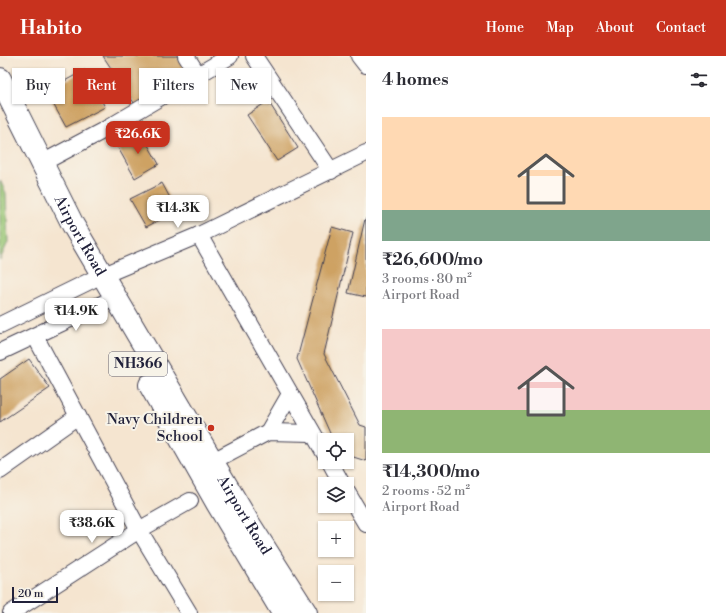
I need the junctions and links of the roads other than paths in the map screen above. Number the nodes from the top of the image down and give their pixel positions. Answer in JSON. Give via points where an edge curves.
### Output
{"nodes":[{"id":1,"x":186,"y":56,"type":"edge"},
{"id":2,"x":230,"y":56,"type":"edge"},
{"id":3,"x":254,"y":56,"type":"edge"},
{"id":4,"x":359,"y":56,"type":"edge"},
{"id":5,"x":366,"y":65,"type":"edge"},
{"id":6,"x":194,"y":68,"type":"edge"},
{"id":7,"x":208,"y":69,"type":"edge"},
{"id":8,"x":0,"y":79,"type":"edge"},
{"id":9,"x":149,"y":104,"type":"edge"},
{"id":10,"x":0,"y":110,"type":"edge"},
{"id":11,"x":366,"y":153,"type":"edge"},
{"id":12,"x":42,"y":163,"type":"junction"},
{"id":13,"x":331,"y":171,"type":"junction"},
{"id":14,"x":199,"y":235,"type":"junction"},
{"id":15,"x":97,"y":278,"type":"junction"},
{"id":16,"x":104,"y":303,"type":"junction"},
{"id":17,"x":0,"y":325,"type":"edge"},
{"id":18,"x":35,"y":336,"type":"junction"},
{"id":19,"x":3,"y":353,"type":"edge"},
{"id":20,"x":290,"y":394,"type":"junction"},
{"id":21,"x":78,"y":416,"type":"junction"},
{"id":22,"x":268,"y":432,"type":"junction"},
{"id":23,"x":312,"y":433,"type":"junction"},
{"id":24,"x":318,"y":443,"type":"edge"},
{"id":25,"x":212,"y":461,"type":"junction"},
{"id":26,"x":0,"y":470,"type":"edge"},
{"id":27,"x":190,"y":501,"type":"dead end"},
{"id":28,"x":354,"y":504,"type":"edge"},
{"id":29,"x":366,"y":524,"type":"edge"},
{"id":30,"x":139,"y":530,"type":"junction"},
{"id":31,"x":11,"y":613,"type":"edge"},
{"id":32,"x":189,"y":613,"type":"edge"},
{"id":33,"x":283,"y":613,"type":"edge"},
{"id":34,"x":306,"y":613,"type":"edge"}],
"edges":[{"from":1,"to":6,"type":"street"},
{"from":2,"to":7,"type":"street"},
{"from":3,"to":13,"type":"street"},
{"from":4,"to":5,"type":"street"},
{"from":8,"to":12,"type":"highway","name":"Airport Road","number":"NH366"},
{"from":9,"to":12,"type":"street"},
{"from":10,"to":15,"type":"highway","name":"Airport Road","number":"NH366"},
{"from":11,"to":13,"type":"street"},
{"from":12,"to":15,"type":"highway","name":"Airport Road","number":"NH366"},
{"from":13,"to":14,"type":"street"},
{"from":14,"to":15,"type":"street"},
{"from":14,"to":20,"type":"street"},
{"from":15,"to":16,"type":"highway","name":"Airport Road","number":"NH366"},
{"from":15,"to":17,"type":"street"},
{"from":15,"to":25,"type":"highway","name":"Airport Road","number":"NH366"},
{"from":16,"to":18,"type":"street"},
{"from":16,"to":33,"type":"highway","name":"Airport Road","number":"NH366","via":[[217,503]]},
{"from":18,"to":19,"type":"street"},
{"from":18,"to":21,"type":"street"},
{"from":20,"to":22,"type":"street"},
{"from":20,"to":23,"type":"street"},
{"from":21,"to":26,"type":"street"},
{"from":21,"to":30,"type":"street"},
{"from":22,"to":23,"type":"street"},
{"from":22,"to":25,"type":"street"},
{"from":23,"to":24,"type":"street"},
{"from":25,"to":34,"type":"highway","name":"Airport Road","number":"NH366"},
{"from":27,"to":30,"type":"street"},
{"from":28,"to":29,"type":"street"},
{"from":30,"to":31,"type":"street"},
{"from":30,"to":32,"type":"street"}]}
